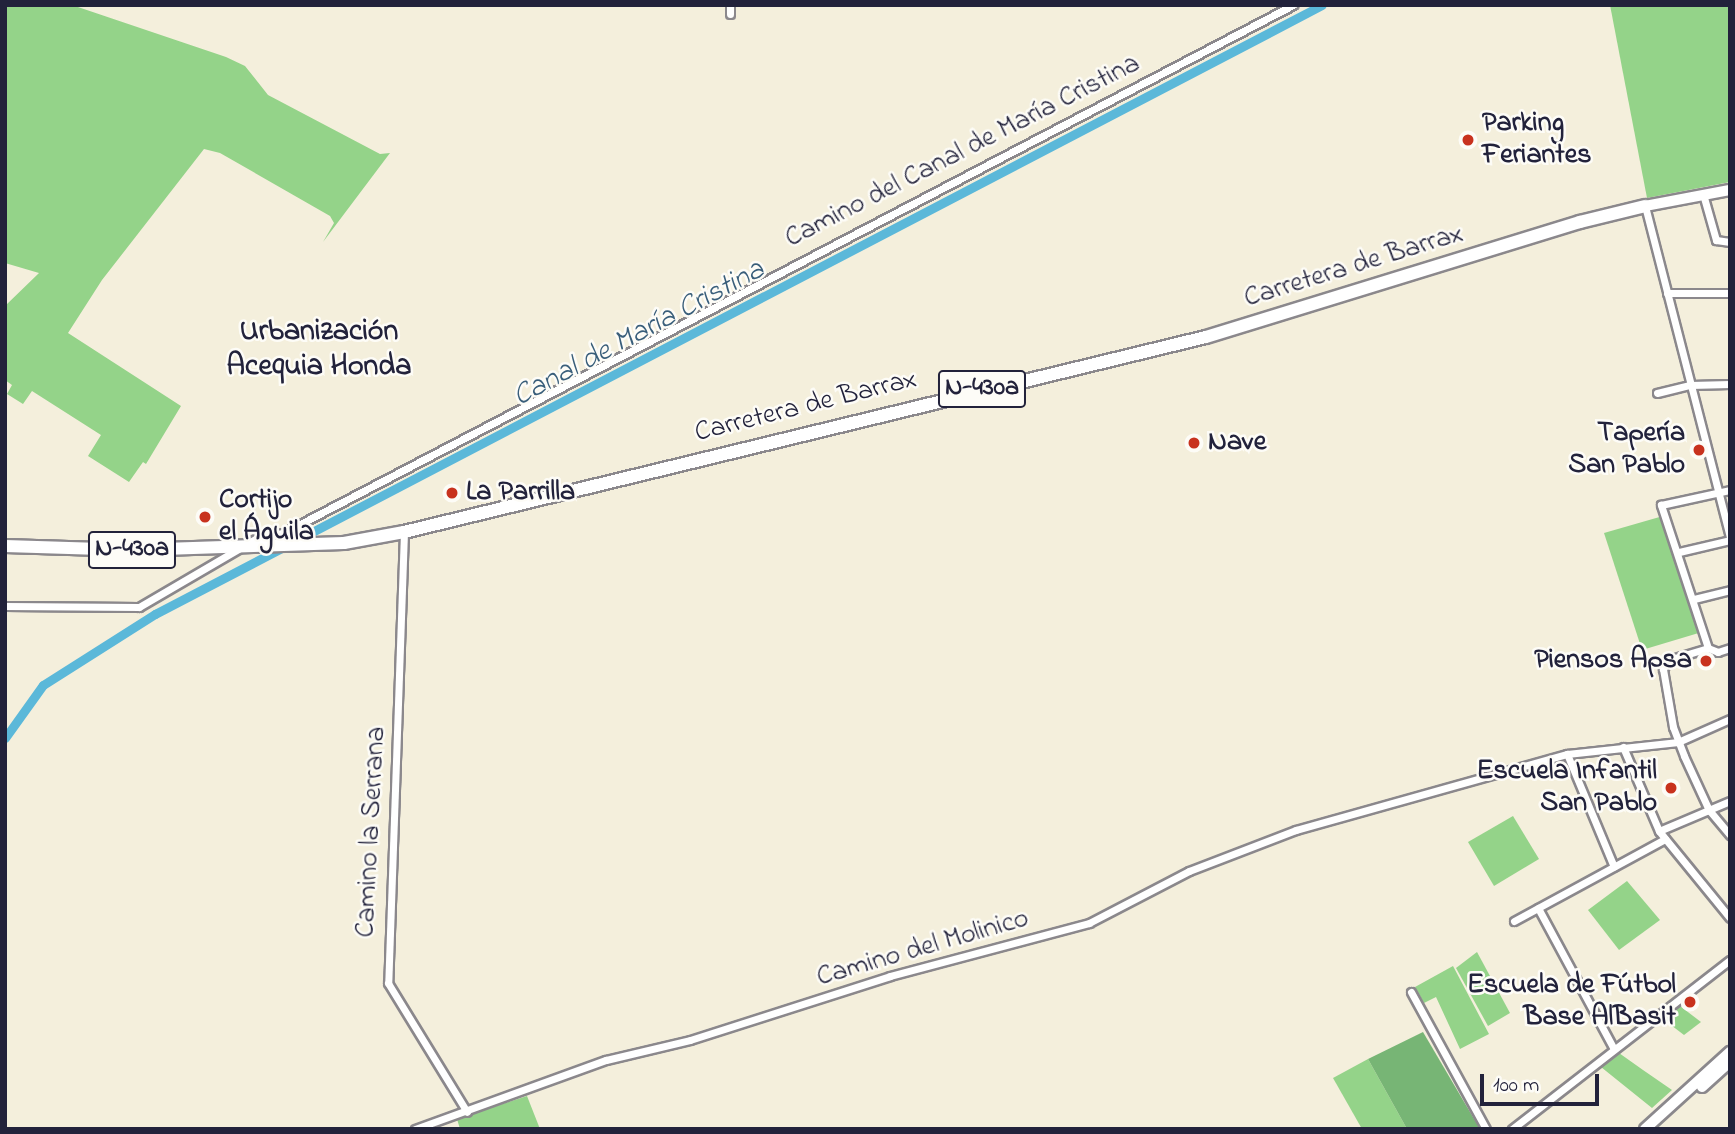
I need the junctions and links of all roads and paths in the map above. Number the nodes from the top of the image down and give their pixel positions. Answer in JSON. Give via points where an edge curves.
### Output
{"nodes":[{"id":1,"x":1293,"y":5,"type":"edge"},
{"id":2,"x":1730,"y":190,"type":"edge"},
{"id":3,"x":1703,"y":194,"type":"junction"},
{"id":4,"x":1645,"y":206,"type":"junction"},
{"id":5,"x":1730,"y":242,"type":"edge"},
{"id":6,"x":1667,"y":293,"type":"junction"},
{"id":7,"x":1730,"y":293,"type":"edge"},
{"id":8,"x":1730,"y":384,"type":"edge"},
{"id":9,"x":1690,"y":385,"type":"junction"},
{"id":10,"x":1657,"y":393,"type":"dead end"},
{"id":11,"x":1718,"y":490,"type":"junction"},
{"id":12,"x":1730,"y":490,"type":"edge"},
{"id":13,"x":404,"y":532,"type":"junction"},
{"id":14,"x":1730,"y":538,"type":"edge"},
{"id":15,"x":5,"y":546,"type":"edge"},
{"id":16,"x":242,"y":546,"type":"junction"},
{"id":17,"x":1679,"y":552,"type":"junction"},
{"id":18,"x":1730,"y":590,"type":"edge"},
{"id":19,"x":1694,"y":599,"type":"junction"},
{"id":20,"x":5,"y":606,"type":"edge"},
{"id":21,"x":1708,"y":648,"type":"junction"},
{"id":22,"x":1730,"y":648,"type":"edge"},
{"id":23,"x":1730,"y":719,"type":"edge"},
{"id":24,"x":1678,"y":742,"type":"junction"},
{"id":25,"x":1623,"y":747,"type":"junction"},
{"id":26,"x":1567,"y":754,"type":"junction"},
{"id":27,"x":1730,"y":801,"type":"edge"},
{"id":28,"x":1709,"y":810,"type":"junction"},
{"id":29,"x":1659,"y":831,"type":"junction"},
{"id":30,"x":1730,"y":835,"type":"edge"},
{"id":31,"x":1665,"y":839,"type":"junction"},
{"id":32,"x":1614,"y":867,"type":"junction"},
{"id":33,"x":1538,"y":908,"type":"junction"},
{"id":34,"x":1730,"y":918,"type":"edge"},
{"id":35,"x":1514,"y":921,"type":"dead end"},
{"id":36,"x":1730,"y":960,"type":"edge"},
{"id":37,"x":1411,"y":992,"type":"dead end"},
{"id":38,"x":1614,"y":1049,"type":"junction"},
{"id":39,"x":1730,"y":1052,"type":"edge"},
{"id":40,"x":1727,"y":1064,"type":"edge"},
{"id":41,"x":467,"y":1112,"type":"junction"},
{"id":42,"x":415,"y":1129,"type":"edge"},
{"id":43,"x":1486,"y":1129,"type":"edge"},
{"id":44,"x":1512,"y":1129,"type":"edge"},
{"id":45,"x":1645,"y":1129,"type":"edge"},
{"id":46,"x":1656,"y":1129,"type":"edge"}],
"edges":[{"from":1,"to":16,"type":"street","name":"Camino del Canal de María Cristina","via":[[283,533]]},
{"from":2,"to":3,"type":"main road"},
{"from":3,"to":4,"type":"main road"},
{"from":3,"to":5,"type":"street","via":[[1713,236]]},
{"from":4,"to":6,"type":"street"},
{"from":4,"to":13,"type":"highway","name":"Carretera de Barrax","number":"N-430a","via":[[1206,337]]},
{"from":6,"to":7,"type":"street"},
{"from":6,"to":9,"type":"street"},
{"from":8,"to":9,"type":"street"},
{"from":9,"to":10,"type":"street"},
{"from":9,"to":11,"type":"street"},
{"from":11,"to":12,"type":"street"},
{"from":11,"to":14,"type":"street"},
{"from":11,"to":17,"type":"street","via":[[1661,505]]},
{"from":13,"to":16,"type":"highway","name":"Carretera de Barrax","number":"N-430a","via":[[344,543]]},
{"from":13,"to":41,"type":"street","name":"Camino la Serrana","via":[[388,983]]},
{"from":14,"to":17,"type":"street"},
{"from":15,"to":16,"type":"highway","name":"Carretera de Barrax","number":"N-430a","via":[[41,550]]},
{"from":16,"to":20,"type":"street","name":"Camino del Canal de María Cristina","via":[[139,607]]},
{"from":17,"to":19,"type":"street"},
{"from":18,"to":19,"type":"street"},
{"from":19,"to":21,"type":"street"},
{"from":21,"to":22,"type":"street","via":[[1718,652]]},
{"from":21,"to":24,"type":"street","via":[[1669,660],[1662,669]]},
{"from":23,"to":24,"type":"street","name":"Camino del Molinico"},
{"from":24,"to":25,"type":"street","name":"Camino del Molinico"},
{"from":24,"to":28,"type":"street"},
{"from":25,"to":26,"type":"street","name":"Camino del Molinico"},
{"from":25,"to":29,"type":"street"},
{"from":26,"to":32,"type":"street"},
{"from":26,"to":41,"type":"street","name":"Camino del Molinico","via":[[1241,848],[1089,923],[890,976],[691,1040],[606,1060]]},
{"from":27,"to":28,"type":"street"},
{"from":28,"to":29,"type":"street"},
{"from":28,"to":30,"type":"street"},
{"from":29,"to":31,"type":"street"},
{"from":31,"to":32,"type":"street"},
{"from":31,"to":34,"type":"street"},
{"from":32,"to":33,"type":"street"},
{"from":33,"to":35,"type":"street"},
{"from":33,"to":38,"type":"street"},
{"from":36,"to":38,"type":"street"},
{"from":37,"to":43,"type":"street"},
{"from":38,"to":44,"type":"street"},
{"from":39,"to":40,"type":"main road"},
{"from":40,"to":45,"type":"main road"},
{"from":40,"to":46,"type":"main road"},
{"from":41,"to":42,"type":"street","name":"Camino del Molinico"}]}
